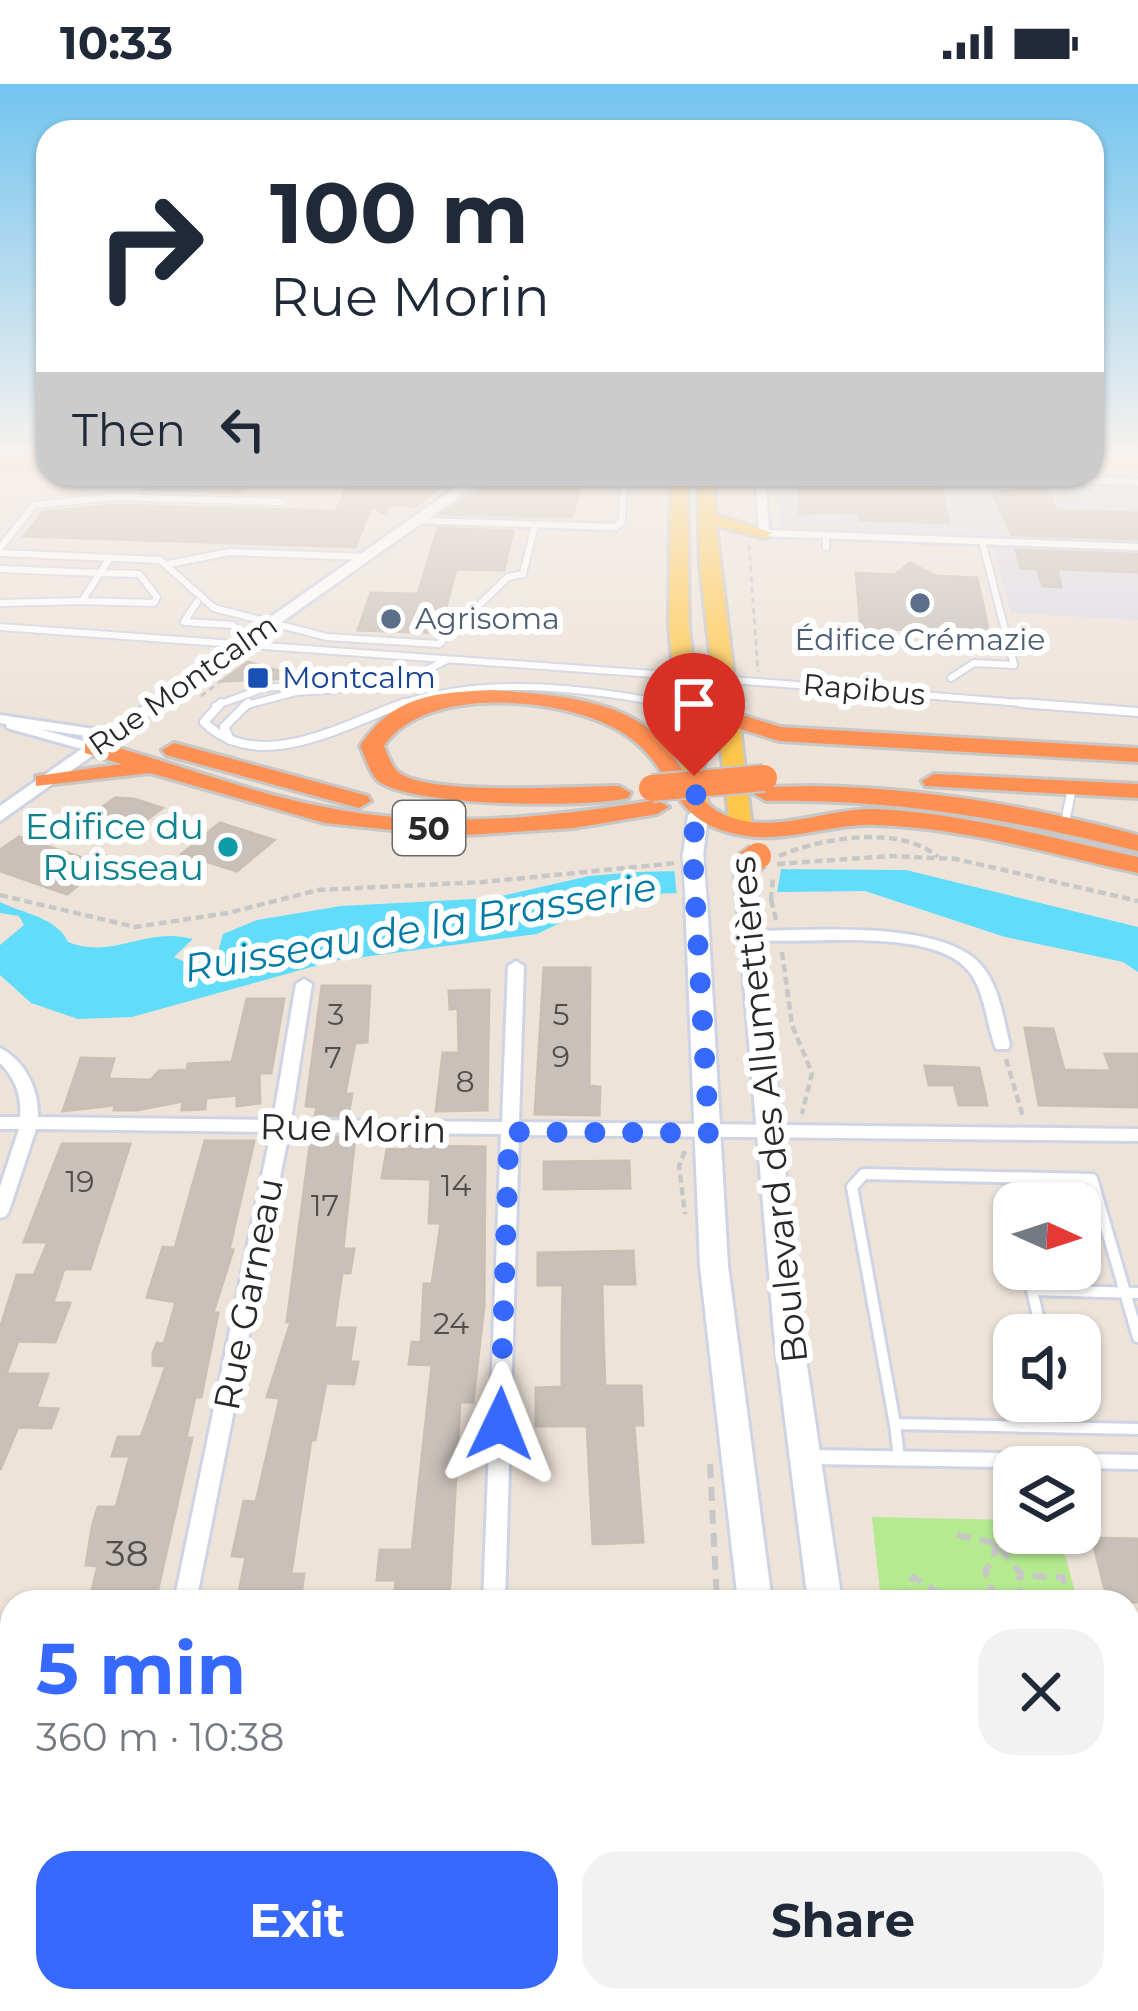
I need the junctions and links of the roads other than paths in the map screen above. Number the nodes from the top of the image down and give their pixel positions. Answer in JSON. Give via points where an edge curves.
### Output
{"nodes":[{"id":1,"x":982,"y":541,"type":"edge"},
{"id":2,"x":388,"y":542,"type":"edge"},
{"id":3,"x":531,"y":542,"type":"edge"},
{"id":4,"x":677,"y":542,"type":"edge"},
{"id":5,"x":708,"y":542,"type":"edge"},
{"id":6,"x":731,"y":542,"type":"edge"},
{"id":7,"x":1006,"y":542,"type":"edge"},
{"id":8,"x":708,"y":547,"type":"junction"},
{"id":9,"x":1138,"y":547,"type":"edge"},
{"id":10,"x":0,"y":551,"type":"edge"},
{"id":11,"x":367,"y":557,"type":"junction"},
{"id":12,"x":110,"y":558,"type":"junction"},
{"id":13,"x":169,"y":564,"type":"junction"},
{"id":14,"x":0,"y":569,"type":"edge"},
{"id":15,"x":100,"y":572,"type":"junction"},
{"id":16,"x":82,"y":601,"type":"junction"},
{"id":17,"x":197,"y":602,"type":"junction"},
{"id":18,"x":0,"y":603,"type":"edge"},
{"id":19,"x":274,"y":622,"type":"junction"},
{"id":20,"x":233,"y":625,"type":"dead end"},
{"id":21,"x":0,"y":627,"type":"edge"},
{"id":22,"x":242,"y":646,"type":"junction"},
{"id":23,"x":447,"y":660,"type":"junction"},
{"id":24,"x":413,"y":676,"type":"junction"},
{"id":25,"x":950,"y":678,"type":"dead end"},
{"id":26,"x":431,"y":702,"type":"junction"},
{"id":27,"x":382,"y":707,"type":"junction"},
{"id":28,"x":687,"y":708,"type":"junction"},
{"id":29,"x":1138,"y":712,"type":"edge"},
{"id":30,"x":729,"y":718,"type":"junction"},
{"id":31,"x":0,"y":719,"type":"edge"},
{"id":32,"x":104,"y":742,"type":"junction"},
{"id":33,"x":240,"y":744,"type":"junction"},
{"id":34,"x":1138,"y":755,"type":"edge"},
{"id":35,"x":734,"y":761,"type":"junction"},
{"id":36,"x":159,"y":767,"type":"junction"},
{"id":37,"x":45,"y":781,"type":"junction"},
{"id":38,"x":765,"y":786,"type":"junction"},
{"id":39,"x":1072,"y":787,"type":"junction"},
{"id":40,"x":1138,"y":791,"type":"edge"},
{"id":41,"x":619,"y":793,"type":"junction"},
{"id":42,"x":654,"y":798,"type":"junction"},
{"id":43,"x":0,"y":814,"type":"edge"},
{"id":44,"x":698,"y":815,"type":"junction"},
{"id":45,"x":1065,"y":823,"type":"junction"},
{"id":46,"x":740,"y":828,"type":"junction"},
{"id":47,"x":1138,"y":842,"type":"edge"},
{"id":48,"x":766,"y":855,"type":"junction"},
{"id":49,"x":1138,"y":865,"type":"edge"},
{"id":50,"x":751,"y":936,"type":"junction"},
{"id":51,"x":516,"y":966,"type":"dead end"},
{"id":52,"x":304,"y":984,"type":"dead end"},
{"id":53,"x":1002,"y":1045,"type":"road end"},
{"id":54,"x":0,"y":1053,"type":"edge"},
{"id":55,"x":0,"y":1123,"type":"edge"},
{"id":56,"x":30,"y":1124,"type":"junction"},
{"id":57,"x":281,"y":1126,"type":"junction"},
{"id":58,"x":509,"y":1132,"type":"junction"},
{"id":59,"x":709,"y":1133,"type":"junction"},
{"id":60,"x":768,"y":1133,"type":"junction"},
{"id":61,"x":1138,"y":1135,"type":"edge"},
{"id":62,"x":0,"y":1211,"type":"edge"},
{"id":63,"x":1132,"y":1292,"type":"edge"},
{"id":64,"x":1037,"y":1314,"type":"edge"},
{"id":65,"x":1138,"y":1337,"type":"edge"},
{"id":66,"x":1021,"y":1422,"type":"edge"},
{"id":67,"x":895,"y":1424,"type":"junction"},
{"id":68,"x":1022,"y":1427,"type":"junction"},
{"id":69,"x":1138,"y":1429,"type":"edge"},
{"id":70,"x":805,"y":1457,"type":"junction"},
{"id":71,"x":899,"y":1458,"type":"junction"},
{"id":72,"x":1138,"y":1462,"type":"edge"},
{"id":73,"x":187,"y":1590,"type":"edge"},
{"id":74,"x":494,"y":1590,"type":"edge"},
{"id":75,"x":754,"y":1590,"type":"edge"},
{"id":76,"x":823,"y":1590,"type":"edge"}],
"edges":[{"from":1,"to":25,"type":"lane","via":[[1013,664],[974,663]]},
{"from":2,"to":11,"type":"main road","name":"Rue Montcalm"},
{"from":3,"to":19,"type":"lane","via":[[523,574],[508,577],[439,644],[327,637]]},
{"from":4,"to":28,"type":"main road","name":"Boulevard des Allumettières"},
{"from":5,"to":8,"type":"main road","name":"Boulevard des Allumettières"},
{"from":6,"to":8,"type":"main road"},
{"from":7,"to":9,"type":"street"},
{"from":8,"to":30,"type":"main road","name":"Boulevard des Allumettières"},
{"from":10,"to":12,"type":"lane"},
{"from":11,"to":13,"type":"lane","via":[[230,552]]},
{"from":11,"to":19,"type":"main road","name":"Rue Montcalm"},
{"from":12,"to":13,"type":"lane"},
{"from":12,"to":15,"type":"lane"},
{"from":13,"to":17,"type":"lane"},
{"from":14,"to":15,"type":"lane"},
{"from":15,"to":16,"type":"lane"},
{"from":15,"to":16,"type":"lane","via":[[140,574],[154,603]]},
{"from":16,"to":18,"type":"lane"},
{"from":17,"to":19,"type":"lane"},
{"from":17,"to":20,"type":"lane","via":[[184,622]]},
{"from":19,"to":22,"type":"main road","name":"Rue Montcalm"},
{"from":21,"to":22,"type":"lane","name":"Rapibus"},
{"from":22,"to":23,"type":"lane","name":"Rapibus"},
{"from":22,"to":32,"type":"main road","name":"Rue Montcalm"},
{"from":23,"to":24,"type":"lane","name":"Rapibus"},
{"from":23,"to":29,"type":"lane","name":"Rapibus","bridge":true},
{"from":24,"to":33,"type":"lane","name":"Rapibus","via":[[377,688],[250,700],[225,722],[226,735]]},
{"from":24,"to":33,"type":"lane","name":"Rapibus","via":[[232,693],[204,722],[214,736]]},
{"from":26,"to":27,"type":"lane"},
{"from":26,"to":41,"type":"highway","via":[[396,716],[376,736],[376,764],[399,783],[459,795]]},
{"from":26,"to":44,"type":"highway","via":[[503,698],[614,718],[649,742]]},
{"from":27,"to":28,"type":"lane","via":[[482,690]]},
{"from":27,"to":33,"type":"lane","via":[[298,743]]},
{"from":28,"to":35,"type":"lane","via":[[707,718]]},
{"from":28,"to":44,"type":"main road","name":"Boulevard des Allumettières"},
{"from":30,"to":34,"type":"highway","via":[[785,735]]},
{"from":30,"to":35,"type":"main road","name":"Boulevard des Allumettières"},
{"from":31,"to":32,"type":"street"},
{"from":31,"to":32,"type":"street"},
{"from":32,"to":36,"type":"highway","number":"50"},
{"from":32,"to":37,"type":"main road","name":"Rue Montcalm"},
{"from":32,"to":41,"type":"highway","number":"50","via":[[392,805],[521,806]]},
{"from":35,"to":46,"type":"main road","name":"Boulevard des Allumettières"},
{"from":36,"to":37,"type":"highway"},
{"from":36,"to":42,"type":"highway","number":"50","via":[[295,808],[411,827],[530,826]]},
{"from":37,"to":43,"type":"main road","name":"Rue Montcalm"},
{"from":38,"to":39,"type":"highway","number":"50"},
{"from":38,"to":42,"type":"highway","number":"50"},
{"from":38,"to":45,"type":"highway","number":"50","via":[[932,798]]},
{"from":39,"to":40,"type":"highway","number":"50"},
{"from":39,"to":45,"type":"lane"},
{"from":41,"to":42,"type":"highway","number":"50"},
{"from":44,"to":46,"type":"highway"},
{"from":44,"to":59,"type":"main road","name":"Boulevard des Allumettières","bridge":true,"via":[[690,860]]},
{"from":45,"to":47,"type":"highway","number":"50"},
{"from":46,"to":48,"type":"highway"},
{"from":46,"to":48,"type":"main road","name":"Boulevard des Allumettières"},
{"from":48,"to":49,"type":"highway","via":[[842,817],[914,820]]},
{"from":48,"to":50,"type":"main road","name":"Boulevard des Allumettières","via":[[747,899]]},
{"from":50,"to":53,"type":"street","via":[[950,947],[981,976]]},
{"from":50,"to":60,"type":"main road","name":"Boulevard des Allumettières"},
{"from":51,"to":58,"type":"street"},
{"from":52,"to":57,"type":"street","name":"Rue Garneau"},
{"from":54,"to":56,"type":"street","via":[[26,1079]]},
{"from":55,"to":56,"type":"street","name":"Rue Morin"},
{"from":56,"to":57,"type":"street","name":"Rue Morin"},
{"from":56,"to":62,"type":"street"},
{"from":57,"to":58,"type":"street","name":"Rue Morin"},
{"from":57,"to":73,"type":"street","name":"Rue Garneau"},
{"from":58,"to":59,"type":"street","name":"Rue Morin"},
{"from":58,"to":74,"type":"street"},
{"from":59,"to":60,"type":"street","name":"Rue Morin"},
{"from":59,"to":75,"type":"main road","name":"Boulevard des Allumettières","via":[[714,1266]]},
{"from":60,"to":61,"type":"street","name":"Rue Morin"},
{"from":60,"to":70,"type":"main road","name":"Boulevard des Allumettières"},
{"from":63,"to":64,"type":"lane","via":[[1032,1290]]},
{"from":63,"to":65,"type":"lane"},
{"from":63,"to":67,"type":"lane","via":[[1092,1179],[864,1174],[853,1186]]},
{"from":66,"to":68,"type":"lane"},
{"from":67,"to":68,"type":"lane"},
{"from":67,"to":71,"type":"lane"},
{"from":68,"to":69,"type":"lane"},
{"from":70,"to":71,"type":"lane"},
{"from":70,"to":76,"type":"main road","name":"Boulevard des Allumettières"},
{"from":71,"to":72,"type":"lane"}]}
